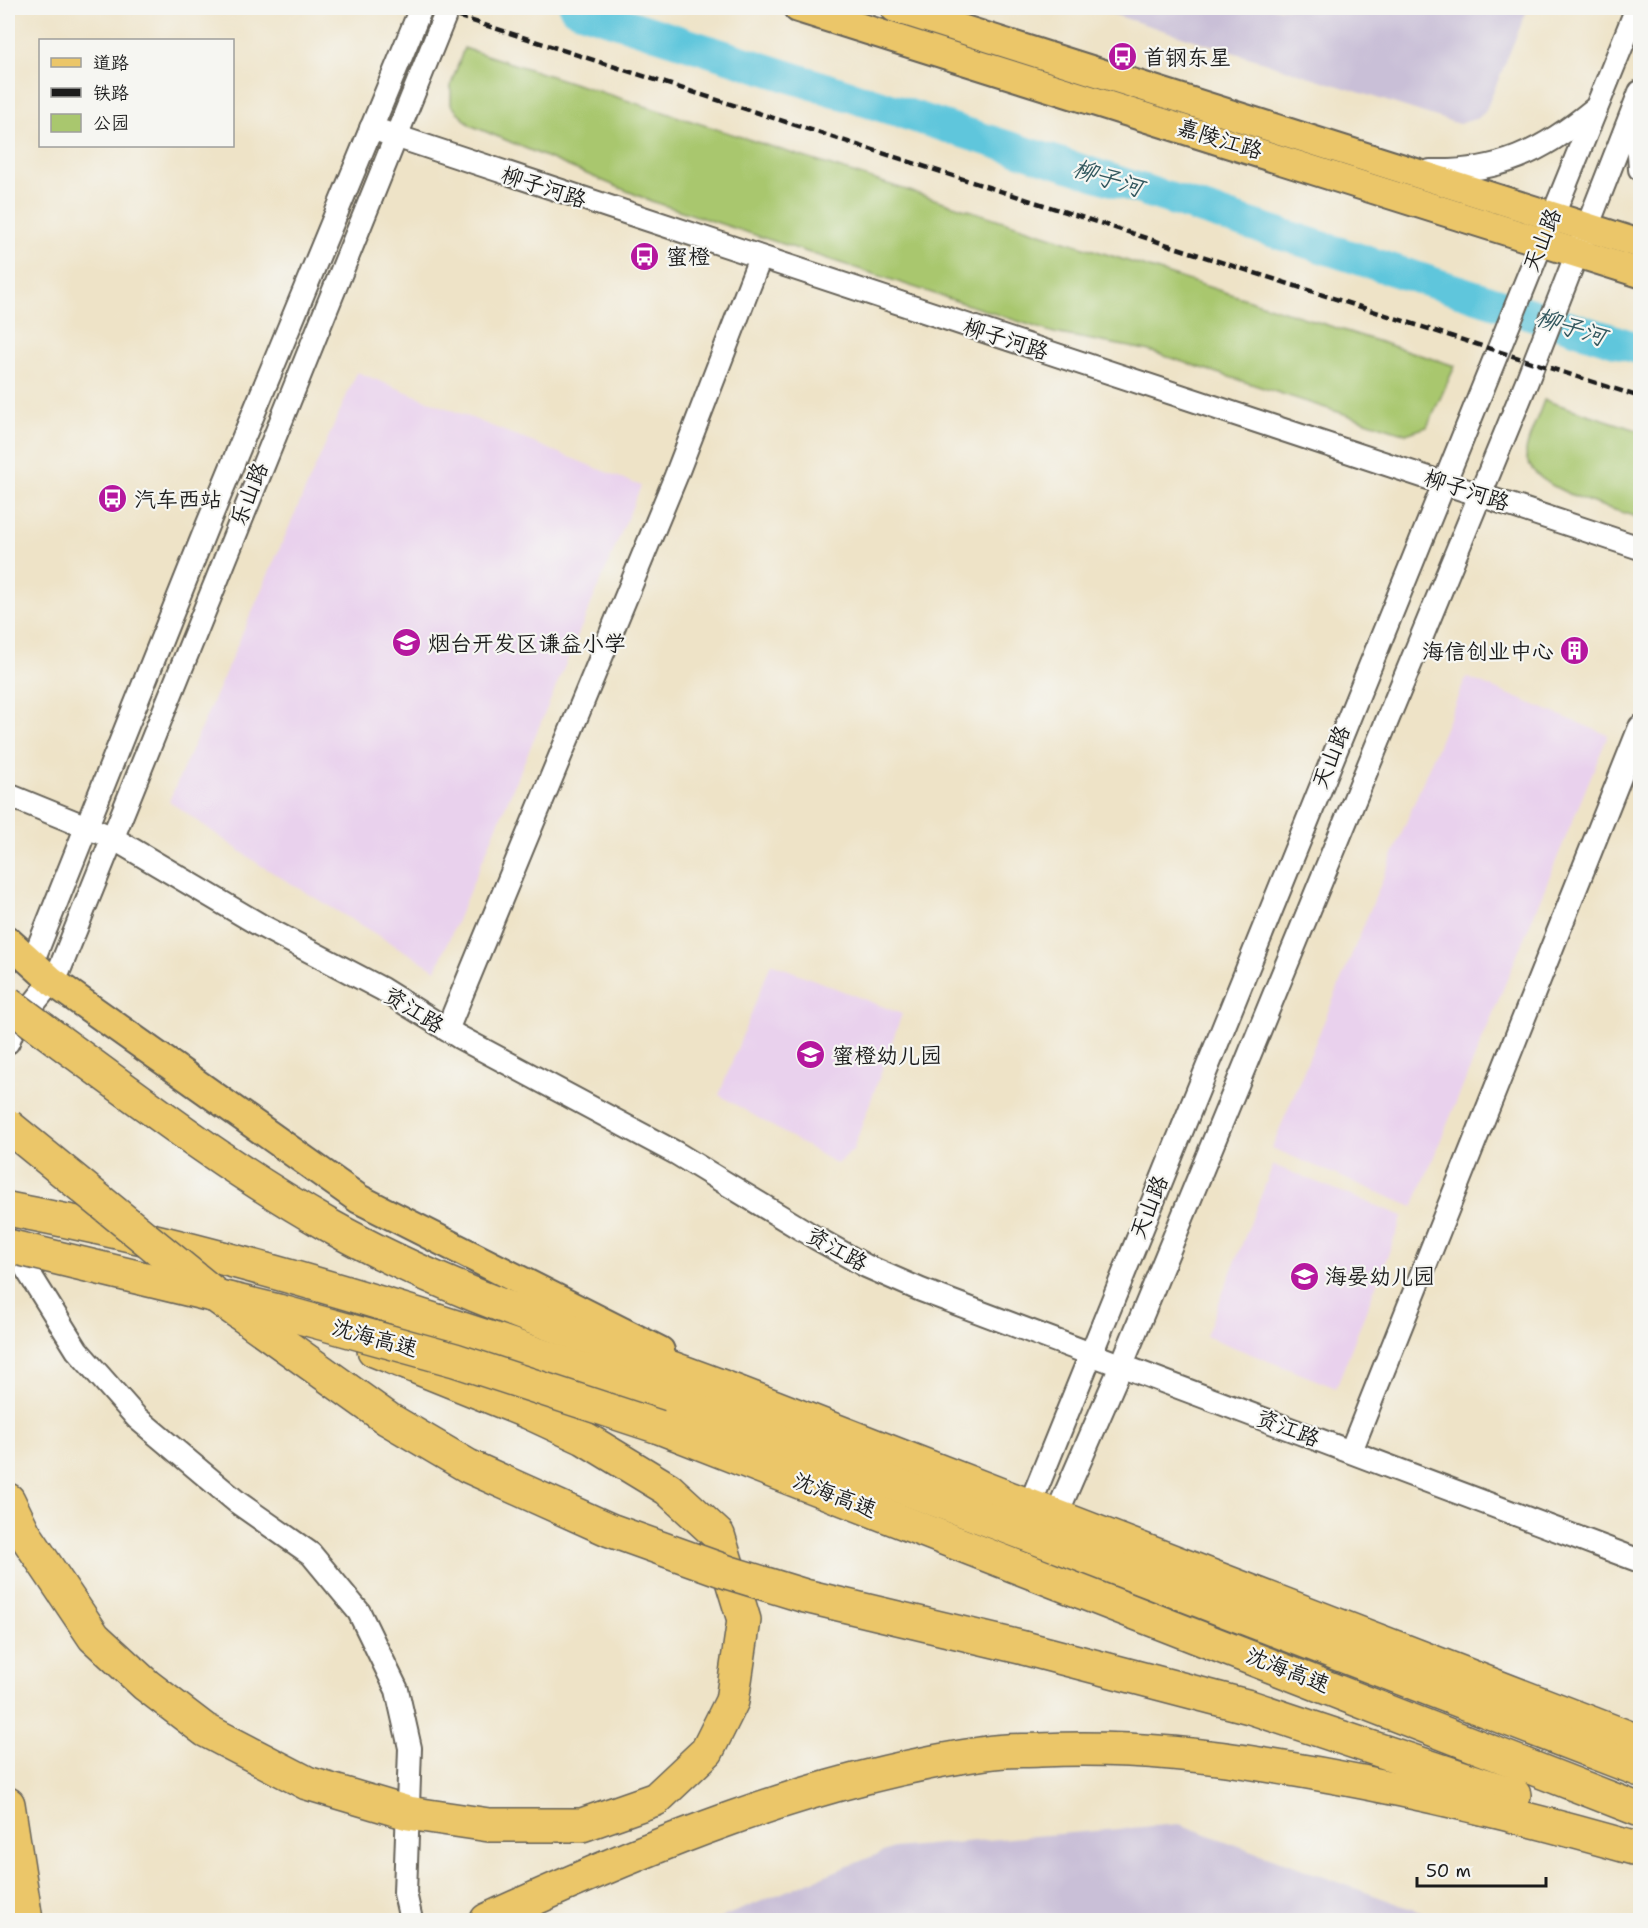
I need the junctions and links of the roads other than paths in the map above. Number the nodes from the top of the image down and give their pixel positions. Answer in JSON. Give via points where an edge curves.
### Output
{"nodes":[{"id":1,"x":448,"y":8,"type":"edge"},
{"id":2,"x":798,"y":8,"type":"edge"},
{"id":3,"x":895,"y":8,"type":"edge"},
{"id":4,"x":1637,"y":8,"type":"edge"},
{"id":5,"x":418,"y":16,"type":"edge"},
{"id":6,"x":1638,"y":98,"type":"edge"},
{"id":7,"x":1597,"y":107,"type":"junction"},
{"id":8,"x":371,"y":128,"type":"junction"},
{"id":9,"x":394,"y":137,"type":"junction"},
{"id":10,"x":1641,"y":169,"type":"edge"},
{"id":11,"x":1415,"y":171,"type":"junction"},
{"id":12,"x":1543,"y":240,"type":"junction"},
{"id":13,"x":1641,"y":244,"type":"edge"},
{"id":14,"x":1578,"y":253,"type":"junction"},
{"id":15,"x":760,"y":258,"type":"junction"},
{"id":16,"x":1641,"y":273,"type":"edge"},
{"id":17,"x":1442,"y":482,"type":"junction"},
{"id":18,"x":1479,"y":494,"type":"junction"},
{"id":19,"x":1641,"y":548,"type":"edge"},
{"id":20,"x":1641,"y":727,"type":"edge"},
{"id":21,"x":8,"y":795,"type":"edge"},
{"id":22,"x":86,"y":826,"type":"junction"},
{"id":23,"x":111,"y":837,"type":"junction"},
{"id":24,"x":8,"y":941,"type":"edge"},
{"id":25,"x":46,"y":976,"type":"junction"},
{"id":26,"x":8,"y":1003,"type":"edge"},
{"id":27,"x":447,"y":1030,"type":"junction"},
{"id":28,"x":8,"y":1042,"type":"edge"},
{"id":29,"x":8,"y":1126,"type":"edge"},
{"id":30,"x":8,"y":1209,"type":"edge"},
{"id":31,"x":8,"y":1237,"type":"edge"},
{"id":32,"x":8,"y":1246,"type":"edge"},
{"id":33,"x":278,"y":1311,"type":"junction"},
{"id":34,"x":1091,"y":1352,"type":"junction"},
{"id":35,"x":1122,"y":1364,"type":"junction"},
{"id":36,"x":753,"y":1399,"type":"junction"},
{"id":37,"x":665,"y":1413,"type":"junction"},
{"id":38,"x":1351,"y":1451,"type":"junction"},
{"id":39,"x":8,"y":1500,"type":"edge"},
{"id":40,"x":1042,"y":1513,"type":"junction"},
{"id":41,"x":1641,"y":1561,"type":"edge"},
{"id":42,"x":1641,"y":1742,"type":"edge"},
{"id":43,"x":1641,"y":1770,"type":"edge"},
{"id":44,"x":8,"y":1804,"type":"edge"},
{"id":45,"x":1641,"y":1810,"type":"edge"},
{"id":46,"x":1641,"y":1842,"type":"edge"},
{"id":47,"x":1641,"y":1850,"type":"edge"},
{"id":48,"x":26,"y":1920,"type":"edge"},
{"id":49,"x":411,"y":1920,"type":"edge"},
{"id":50,"x":487,"y":1920,"type":"edge"}],
"edges":[{"from":1,"to":9,"type":"street","name":"乐山路"},
{"from":2,"to":12,"type":"main road","name":"嘉陵江路"},
{"from":3,"to":11,"type":"main road","name":"嘉陵江路"},
{"from":4,"to":7,"type":"street","name":"天山路"},
{"from":5,"to":8,"type":"street","name":"乐山路"},
{"from":6,"to":10,"type":"street"},
{"from":6,"to":14,"type":"street","name":"天山路"},
{"from":7,"to":11,"type":"street","via":[[1559,138],[1494,166],[1461,172]]},
{"from":7,"to":12,"type":"street","name":"天山路"},
{"from":8,"to":9,"type":"street","name":"柳子河路"},
{"from":8,"to":22,"type":"street","name":"乐山路"},
{"from":9,"to":15,"type":"street","name":"柳子河路"},
{"from":9,"to":23,"type":"street","name":"乐山路"},
{"from":11,"to":12,"type":"main road","name":"嘉陵江路"},
{"from":12,"to":14,"type":"main road","name":"嘉陵江路"},
{"from":12,"to":17,"type":"street","name":"天山路"},
{"from":13,"to":14,"type":"main road","name":"嘉陵江路"},
{"from":14,"to":16,"type":"main road","name":"嘉陵江路"},
{"from":14,"to":18,"type":"street","name":"天山路"},
{"from":15,"to":17,"type":"street","name":"柳子河路"},
{"from":15,"to":27,"type":"street","via":[[676,476]]},
{"from":17,"to":18,"type":"street","name":"柳子河路"},
{"from":17,"to":34,"type":"street","name":"天山路"},
{"from":18,"to":19,"type":"street","name":"柳子河路"},
{"from":18,"to":35,"type":"street","name":"天山路"},
{"from":20,"to":38,"type":"street"},
{"from":21,"to":22,"type":"street","name":"资江路"},
{"from":22,"to":23,"type":"street","name":"资江路"},
{"from":22,"to":25,"type":"street","name":"乐山路"},
{"from":23,"to":25,"type":"street","name":"乐山路"},
{"from":23,"to":27,"type":"street","name":"资江路","via":[[260,925],[382,989]]},
{"from":24,"to":25,"type":"main road"},
{"from":25,"to":28,"type":"street"},
{"from":25,"to":36,"type":"main road","via":[[359,1199]]},
{"from":26,"to":36,"type":"highway","bridge":true,"via":[[220,1160],[330,1226],[429,1276]]},
{"from":27,"to":34,"type":"street","name":"资江路","via":[[676,1153],[866,1266]]},
{"from":29,"to":46,"type":"highway","bridge":true,"via":[[220,1299],[388,1419],[468,1466],[610,1530],[730,1574],[805,1596],[1250,1707],[1475,1781]]},
{"from":30,"to":37,"type":"highway","name":"沈海高速","bridge":true,"via":[[290,1277]]},
{"from":31,"to":49,"type":"street","via":[[77,1350],[137,1418],[237,1502],[311,1554],[359,1612],[397,1690],[410,1748],[405,1893]]},
{"from":32,"to":33,"type":"highway","name":"沈海高速","bridge":true},
{"from":33,"to":37,"type":"highway","name":"沈海高速","bridge":true},
{"from":33,"to":39,"type":"highway","bridge":true,"via":[[584,1438],[668,1489],[718,1535],[744,1620],[732,1701],[707,1751],[656,1799],[582,1825],[489,1825],[408,1813],[307,1784],[205,1730],[146,1685],[94,1637],[24,1533]]},
{"from":34,"to":35,"type":"street","name":"资江路"},
{"from":34,"to":40,"type":"street","name":"天山路"},
{"from":35,"to":38,"type":"street","name":"资江路"},
{"from":35,"to":40,"type":"street","name":"天山路"},
{"from":36,"to":40,"type":"highway"},
{"from":37,"to":43,"type":"highway","name":"沈海高速","via":[[1282,1630]]},
{"from":37,"to":45,"type":"highway","name":"沈海高速"},
{"from":38,"to":41,"type":"street","name":"资江路"},
{"from":40,"to":42,"type":"highway"},
{"from":44,"to":48,"type":"highway"},
{"from":47,"to":50,"type":"highway","via":[[1447,1798],[1201,1754],[1098,1747],[988,1752],[877,1772],[721,1821]]}]}
